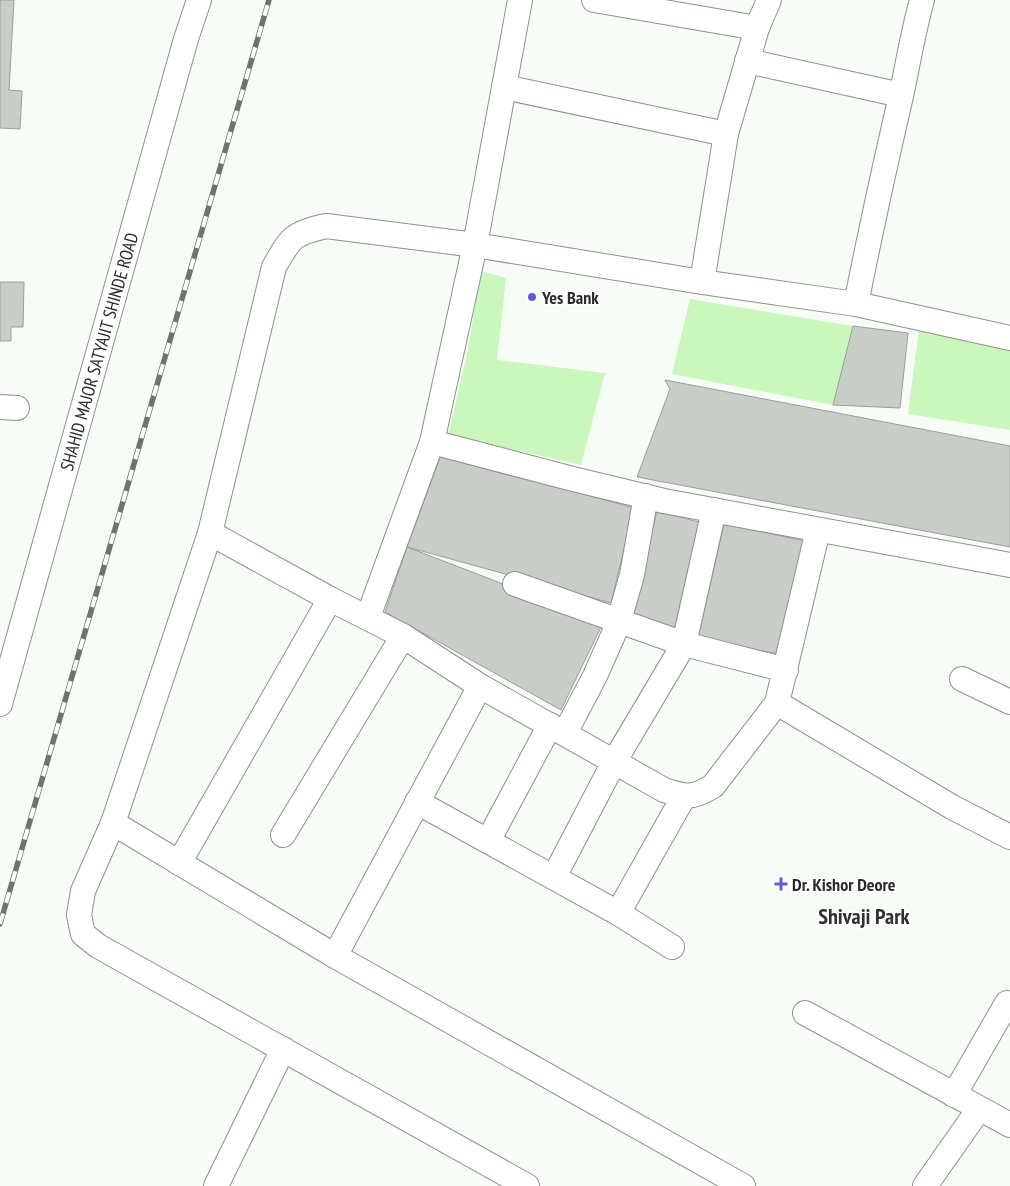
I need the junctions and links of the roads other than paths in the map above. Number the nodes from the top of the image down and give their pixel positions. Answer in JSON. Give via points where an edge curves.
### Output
{"nodes":[{"id":1,"x":199,"y":0,"type":"edge"},
{"id":2,"x":520,"y":0,"type":"edge"},
{"id":3,"x":594,"y":0,"type":"edge"},
{"id":4,"x":769,"y":0,"type":"edge"},
{"id":5,"x":922,"y":0,"type":"edge"},
{"id":6,"x":757,"y":28,"type":"junction"},
{"id":7,"x":747,"y":61,"type":"junction"},
{"id":8,"x":504,"y":87,"type":"junction"},
{"id":9,"x":901,"y":95,"type":"junction"},
{"id":10,"x":726,"y":134,"type":"junction"},
{"id":11,"x":475,"y":245,"type":"junction"},
{"id":12,"x":702,"y":282,"type":"junction"},
{"id":13,"x":856,"y":304,"type":"junction"},
{"id":14,"x":1010,"y":338,"type":"edge"},
{"id":15,"x":432,"y":442,"type":"junction"},
{"id":16,"x":646,"y":496,"type":"junction"},
{"id":17,"x":714,"y":510,"type":"junction"},
{"id":18,"x":818,"y":530,"type":"junction"},
{"id":19,"x":210,"y":534,"type":"junction"},
{"id":20,"x":1010,"y":565,"type":"edge"},
{"id":21,"x":515,"y":584,"type":"dead end"},
{"id":22,"x":330,"y":599,"type":"junction"},
{"id":23,"x":368,"y":618,"type":"junction"},
{"id":24,"x":619,"y":621,"type":"junction"},
{"id":25,"x":403,"y":636,"type":"junction"},
{"id":26,"x":684,"y":644,"type":"junction"},
{"id":27,"x":786,"y":670,"type":"junction"},
{"id":28,"x":962,"y":679,"type":"dead end"},
{"id":29,"x":480,"y":686,"type":"junction"},
{"id":30,"x":2,"y":692,"type":"edge"},
{"id":31,"x":1010,"y":702,"type":"edge"},
{"id":32,"x":777,"y":703,"type":"junction"},
{"id":33,"x":558,"y":729,"type":"junction"},
{"id":34,"x":614,"y":762,"type":"junction"},
{"id":35,"x":684,"y":796,"type":"junction"},
{"id":36,"x":417,"y":802,"type":"junction"},
{"id":37,"x":113,"y":823,"type":"junction"},
{"id":38,"x":283,"y":835,"type":"dead end"},
{"id":39,"x":1010,"y":837,"type":"edge"},
{"id":40,"x":488,"y":841,"type":"junction"},
{"id":41,"x":179,"y":864,"type":"junction"},
{"id":42,"x":554,"y":878,"type":"junction"},
{"id":43,"x":618,"y":913,"type":"junction"},
{"id":44,"x":672,"y":947,"type":"dead end"},
{"id":45,"x":335,"y":956,"type":"junction"},
{"id":46,"x":1007,"y":1003,"type":"dead end"},
{"id":47,"x":805,"y":1013,"type":"dead end"},
{"id":48,"x":283,"y":1050,"type":"junction"},
{"id":49,"x":954,"y":1095,"type":"junction"},
{"id":50,"x":979,"y":1109,"type":"junction"},
{"id":51,"x":1010,"y":1125,"type":"edge"},
{"id":52,"x":216,"y":1186,"type":"edge"},
{"id":53,"x":527,"y":1186,"type":"edge"},
{"id":54,"x":743,"y":1186,"type":"edge"},
{"id":55,"x":925,"y":1186,"type":"edge"}],
"edges":[{"from":1,"to":30,"type":"street","name":"SHAHID MAJOR SATYAJIT SHINDE ROAD"},
{"from":2,"to":8,"type":"street"},
{"from":3,"to":6,"type":"street"},
{"from":4,"to":6,"type":"street"},
{"from":5,"to":9,"type":"street"},
{"from":6,"to":7,"type":"street"},
{"from":7,"to":9,"type":"street"},
{"from":7,"to":10,"type":"street"},
{"from":8,"to":10,"type":"street"},
{"from":8,"to":11,"type":"street"},
{"from":9,"to":13,"type":"street"},
{"from":10,"to":12,"type":"street"},
{"from":11,"to":12,"type":"street"},
{"from":11,"to":15,"type":"street"},
{"from":11,"to":19,"type":"street","via":[[326,226],[304,231],[288,242],[274,267]]},
{"from":12,"to":13,"type":"street"},
{"from":13,"to":14,"type":"street"},
{"from":15,"to":16,"type":"street"},
{"from":15,"to":23,"type":"street"},
{"from":16,"to":17,"type":"street"},
{"from":16,"to":24,"type":"street","via":[[632,575]]},
{"from":17,"to":18,"type":"street"},
{"from":17,"to":26,"type":"street"},
{"from":18,"to":20,"type":"street"},
{"from":18,"to":27,"type":"street"},
{"from":19,"to":22,"type":"street"},
{"from":19,"to":37,"type":"street"},
{"from":21,"to":24,"type":"street"},
{"from":22,"to":23,"type":"street"},
{"from":22,"to":41,"type":"street"},
{"from":23,"to":25,"type":"street"},
{"from":24,"to":26,"type":"street"},
{"from":24,"to":33,"type":"street","via":[[594,676]]},
{"from":25,"to":29,"type":"street"},
{"from":25,"to":38,"type":"street"},
{"from":26,"to":27,"type":"street"},
{"from":26,"to":34,"type":"street"},
{"from":27,"to":32,"type":"street"},
{"from":28,"to":31,"type":"street"},
{"from":29,"to":33,"type":"street"},
{"from":29,"to":36,"type":"street"},
{"from":32,"to":35,"type":"street","via":[[713,786],[700,794]]},
{"from":32,"to":39,"type":"street","via":[[952,807]]},
{"from":33,"to":34,"type":"street"},
{"from":33,"to":40,"type":"street"},
{"from":34,"to":35,"type":"street","via":[[664,790]]},
{"from":34,"to":42,"type":"street"},
{"from":35,"to":43,"type":"street"},
{"from":36,"to":40,"type":"street"},
{"from":36,"to":45,"type":"street"},
{"from":37,"to":41,"type":"street"},
{"from":37,"to":48,"type":"street","via":[[83,891],[79,915],[83,934],[98,946]]},
{"from":40,"to":42,"type":"street"},
{"from":41,"to":45,"type":"street"},
{"from":42,"to":43,"type":"street"},
{"from":43,"to":44,"type":"street"},
{"from":45,"to":54,"type":"street"},
{"from":46,"to":49,"type":"street"},
{"from":47,"to":49,"type":"street"},
{"from":48,"to":52,"type":"street"},
{"from":48,"to":53,"type":"street"},
{"from":49,"to":50,"type":"street"},
{"from":50,"to":51,"type":"street"},
{"from":50,"to":55,"type":"street"}]}
